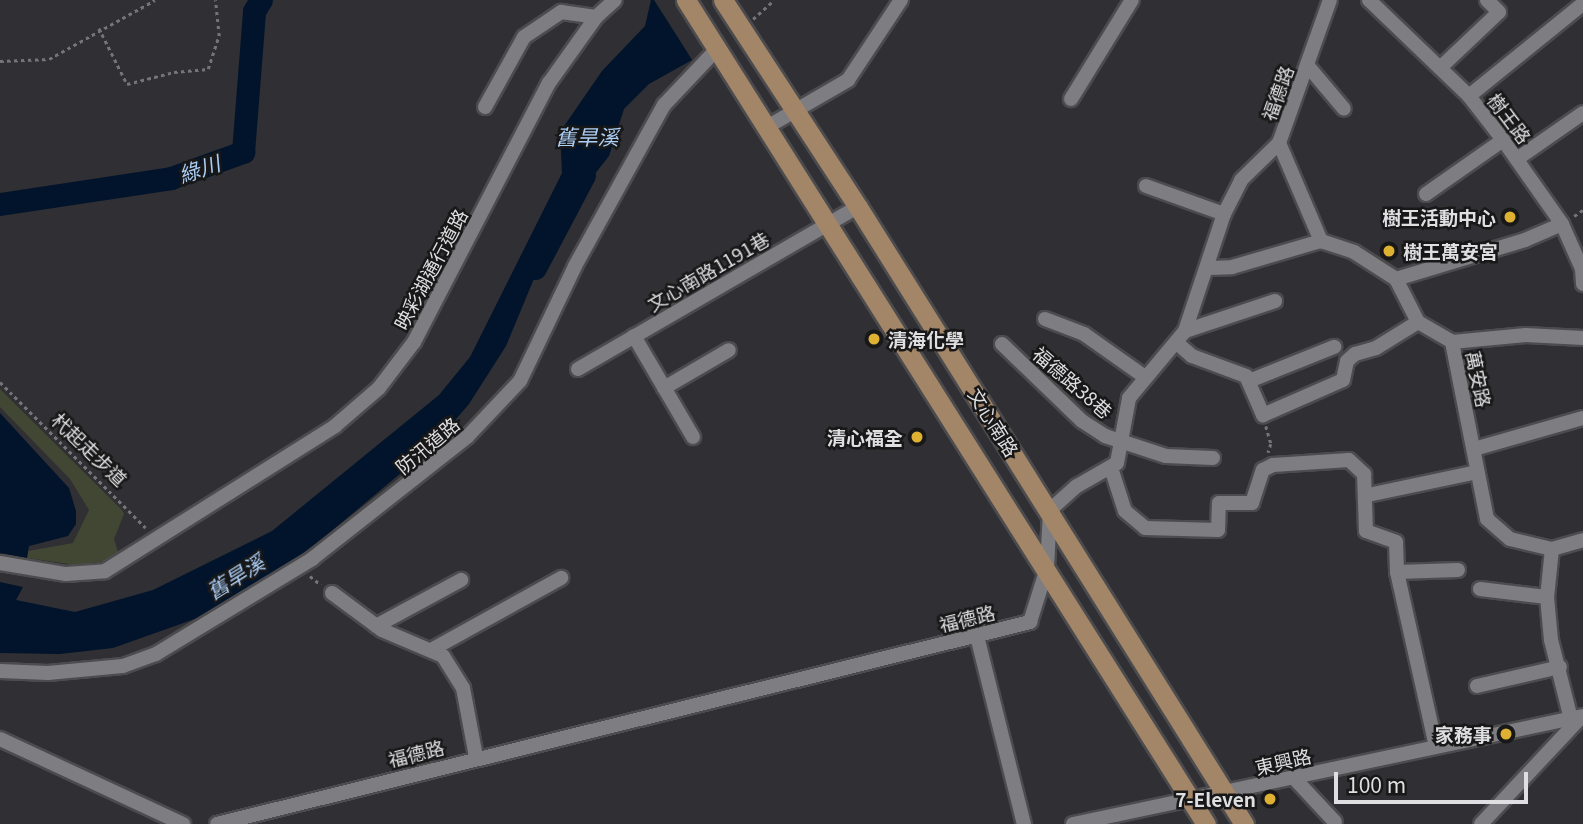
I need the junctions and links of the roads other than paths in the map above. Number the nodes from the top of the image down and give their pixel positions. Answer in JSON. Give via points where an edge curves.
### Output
{"nodes":[{"id":1,"x":615,"y":0,"type":"edge"},
{"id":2,"x":686,"y":0,"type":"edge"},
{"id":3,"x":723,"y":0,"type":"edge"},
{"id":4,"x":901,"y":0,"type":"edge"},
{"id":5,"x":1132,"y":0,"type":"edge"},
{"id":6,"x":1330,"y":0,"type":"edge"},
{"id":7,"x":1369,"y":0,"type":"edge"},
{"id":8,"x":1488,"y":0,"type":"edge"},
{"id":9,"x":1578,"y":5,"type":"edge"},
{"id":10,"x":596,"y":17,"type":"junction"},
{"id":11,"x":712,"y":41,"type":"junction"},
{"id":12,"x":1307,"y":65,"type":"junction"},
{"id":13,"x":1440,"y":68,"type":"junction"},
{"id":14,"x":1469,"y":96,"type":"junction"},
{"id":15,"x":1071,"y":99,"type":"dead end"},
{"id":16,"x":485,"y":107,"type":"dead end"},
{"id":17,"x":1344,"y":108,"type":"dead end"},
{"id":18,"x":795,"y":110,"type":"junction"},
{"id":19,"x":1583,"y":113,"type":"edge"},
{"id":20,"x":767,"y":127,"type":"junction"},
{"id":21,"x":1503,"y":140,"type":"junction"},
{"id":22,"x":1279,"y":143,"type":"junction"},
{"id":23,"x":1517,"y":159,"type":"junction"},
{"id":24,"x":1146,"y":186,"type":"dead end"},
{"id":25,"x":1426,"y":194,"type":"dead end"},
{"id":26,"x":858,"y":207,"type":"junction"},
{"id":27,"x":1224,"y":214,"type":"junction"},
{"id":28,"x":827,"y":224,"type":"junction"},
{"id":29,"x":1562,"y":224,"type":"junction"},
{"id":30,"x":1321,"y":241,"type":"junction"},
{"id":31,"x":1209,"y":268,"type":"junction"},
{"id":32,"x":1583,"y":274,"type":"edge"},
{"id":33,"x":1396,"y":279,"type":"junction"},
{"id":34,"x":1275,"y":301,"type":"dead end"},
{"id":35,"x":1045,"y":319,"type":"dead end"},
{"id":36,"x":1418,"y":322,"type":"junction"},
{"id":37,"x":634,"y":336,"type":"junction"},
{"id":38,"x":1181,"y":337,"type":"junction"},
{"id":39,"x":1583,"y":338,"type":"edge"},
{"id":40,"x":1452,"y":342,"type":"junction"},
{"id":41,"x":1002,"y":344,"type":"dead end"},
{"id":42,"x":1334,"y":347,"type":"dead end"},
{"id":43,"x":729,"y":350,"type":"dead end"},
{"id":44,"x":578,"y":369,"type":"dead end"},
{"id":45,"x":1145,"y":377,"type":"junction"},
{"id":46,"x":1249,"y":381,"type":"junction"},
{"id":47,"x":664,"y":388,"type":"junction"},
{"id":48,"x":1583,"y":418,"type":"edge"},
{"id":49,"x":693,"y":437,"type":"dead end"},
{"id":50,"x":1123,"y":445,"type":"junction"},
{"id":51,"x":1474,"y":449,"type":"junction"},
{"id":52,"x":1213,"y":458,"type":"dead end"},
{"id":53,"x":1111,"y":468,"type":"junction"},
{"id":54,"x":1478,"y":472,"type":"junction"},
{"id":55,"x":1368,"y":495,"type":"junction"},
{"id":56,"x":1049,"y":510,"type":"junction"},
{"id":57,"x":1583,"y":540,"type":"edge"},
{"id":58,"x":1552,"y":549,"type":"junction"},
{"id":59,"x":0,"y":563,"type":"edge"},
{"id":60,"x":1047,"y":568,"type":"junction"},
{"id":61,"x":1458,"y":570,"type":"dead end"},
{"id":62,"x":1397,"y":572,"type":"junction"},
{"id":63,"x":561,"y":578,"type":"dead end"},
{"id":64,"x":461,"y":580,"type":"dead end"},
{"id":65,"x":1480,"y":589,"type":"dead end"},
{"id":66,"x":332,"y":593,"type":"road end"},
{"id":67,"x":1547,"y":597,"type":"junction"},
{"id":68,"x":376,"y":626,"type":"junction"},
{"id":69,"x":977,"y":636,"type":"junction"},
{"id":70,"x":431,"y":650,"type":"junction"},
{"id":71,"x":1560,"y":667,"type":"junction"},
{"id":72,"x":0,"y":671,"type":"edge"},
{"id":73,"x":1477,"y":686,"type":"dead end"},
{"id":74,"x":1578,"y":717,"type":"edge"},
{"id":75,"x":0,"y":739,"type":"edge"},
{"id":76,"x":1436,"y":746,"type":"junction"},
{"id":77,"x":476,"y":757,"type":"junction"},
{"id":78,"x":1294,"y":778,"type":"junction"},
{"id":79,"x":1225,"y":793,"type":"junction"},
{"id":80,"x":1191,"y":800,"type":"junction"},
{"id":81,"x":1335,"y":822,"type":"dead end"},
{"id":82,"x":183,"y":824,"type":"edge"},
{"id":83,"x":217,"y":824,"type":"edge"},
{"id":84,"x":1024,"y":824,"type":"edge"},
{"id":85,"x":1073,"y":824,"type":"edge"},
{"id":86,"x":1206,"y":824,"type":"edge"},
{"id":87,"x":1244,"y":824,"type":"edge"},
{"id":88,"x":1481,"y":824,"type":"edge"}],
"edges":[{"from":1,"to":10,"type":"street","name":"映彩湖通行道路"},
{"from":2,"to":11,"type":"main road","name":"文心南路"},
{"from":3,"to":18,"type":"main road","name":"文心南路","via":[[745,23]]},
{"from":4,"to":18,"type":"street","via":[[848,80]]},
{"from":5,"to":15,"type":"street"},
{"from":6,"to":12,"type":"street","name":"福德路"},
{"from":7,"to":13,"type":"street","name":"樹王路"},
{"from":8,"to":13,"type":"street","via":[[1499,12]]},
{"from":9,"to":14,"type":"street"},
{"from":10,"to":16,"type":"street","via":[[561,12],[524,37]]},
{"from":10,"to":59,"type":"street","name":"映彩湖通行道路","via":[[549,83],[421,330],[379,388],[335,426],[105,571],[66,574]]},
{"from":11,"to":20,"type":"main road","name":"文心南路"},
{"from":11,"to":72,"type":"street","name":"防汛道路","via":[[664,105],[575,267],[520,381],[497,410],[389,502],[299,568],[156,654],[123,666],[48,673]]},
{"from":12,"to":17,"type":"street"},
{"from":12,"to":22,"type":"street","name":"福德路"},
{"from":13,"to":14,"type":"street","name":"樹王路"},
{"from":14,"to":21,"type":"street","name":"樹王路"},
{"from":18,"to":20,"type":"street"},
{"from":18,"to":26,"type":"main road","name":"文心南路"},
{"from":19,"to":23,"type":"street"},
{"from":20,"to":28,"type":"main road","name":"文心南路"},
{"from":21,"to":23,"type":"street","name":"樹王路"},
{"from":21,"to":25,"type":"street"},
{"from":22,"to":27,"type":"street","name":"福德路","via":[[1241,180]]},
{"from":22,"to":30,"type":"street"},
{"from":23,"to":29,"type":"street","name":"樹王路"},
{"from":24,"to":27,"type":"street"},
{"from":26,"to":28,"type":"street","name":"文心南路1191巷"},
{"from":26,"to":56,"type":"main road","name":"文心南路"},
{"from":27,"to":31,"type":"street","name":"福德路"},
{"from":28,"to":37,"type":"street","name":"文心南路1191巷"},
{"from":28,"to":60,"type":"main road","name":"文心南路"},
{"from":29,"to":32,"type":"street","name":"樹王路"},
{"from":29,"to":33,"type":"street","via":[[1525,240]]},
{"from":30,"to":31,"type":"street","via":[[1232,267]]},
{"from":30,"to":33,"type":"street","via":[[1354,251]]},
{"from":31,"to":38,"type":"street","name":"福德路"},
{"from":33,"to":36,"type":"street"},
{"from":34,"to":38,"type":"street"},
{"from":35,"to":45,"type":"street","via":[[1084,334]]},
{"from":36,"to":40,"type":"street","name":"萬安路"},
{"from":36,"to":46,"type":"street","via":[[1347,360],[1343,380],[1263,415]]},
{"from":37,"to":44,"type":"street","name":"文心南路1191巷"},
{"from":37,"to":47,"type":"street"},
{"from":38,"to":45,"type":"street","name":"福德路"},
{"from":38,"to":46,"type":"street","via":[[1192,356]]},
{"from":39,"to":40,"type":"street","via":[[1526,335]]},
{"from":40,"to":51,"type":"street","name":"萬安路"},
{"from":41,"to":50,"type":"street","name":"福德路38巷","via":[[1082,421]]},
{"from":42,"to":46,"type":"street"},
{"from":43,"to":47,"type":"street"},
{"from":45,"to":50,"type":"street","name":"福德路","via":[[1129,398]]},
{"from":47,"to":49,"type":"street"},
{"from":48,"to":51,"type":"street"},
{"from":50,"to":52,"type":"street","name":"福德路38巷","via":[[1166,456]]},
{"from":50,"to":53,"type":"street","name":"福德路"},
{"from":51,"to":54,"type":"street","name":"萬安路"},
{"from":53,"to":55,"type":"street","via":[[1125,511],[1145,528],[1218,530],[1219,503],[1252,503],[1263,470],[1349,460],[1364,474]]},
{"from":53,"to":56,"type":"street","via":[[1077,486]]},
{"from":54,"to":55,"type":"street"},
{"from":54,"to":58,"type":"street","name":"萬安路","via":[[1487,519],[1495,529],[1510,539]]},
{"from":55,"to":62,"type":"street","via":[[1366,531],[1396,542]]},
{"from":56,"to":60,"type":"street","name":"福德路"},
{"from":56,"to":79,"type":"main road","name":"文心南路"},
{"from":57,"to":58,"type":"street","name":"萬安路"},
{"from":58,"to":67,"type":"street"},
{"from":60,"to":69,"type":"street","name":"福德路","via":[[1030,622]]},
{"from":60,"to":80,"type":"main road","name":"文心南路"},
{"from":61,"to":62,"type":"street"},
{"from":62,"to":76,"type":"street"},
{"from":63,"to":70,"type":"street"},
{"from":64,"to":68,"type":"street"},
{"from":65,"to":67,"type":"street"},
{"from":66,"to":68,"type":"street"},
{"from":67,"to":71,"type":"street","via":[[1551,640]]},
{"from":68,"to":70,"type":"street"},
{"from":69,"to":77,"type":"street","name":"福德路"},
{"from":69,"to":84,"type":"street"},
{"from":70,"to":77,"type":"street","via":[[443,656],[463,688]]},
{"from":71,"to":73,"type":"street"},
{"from":71,"to":74,"type":"street"},
{"from":74,"to":76,"type":"street","name":"東興路"},
{"from":74,"to":88,"type":"street"},
{"from":75,"to":82,"type":"street"},
{"from":76,"to":78,"type":"street","name":"東興路"},
{"from":77,"to":83,"type":"street","name":"福德路"},
{"from":78,"to":79,"type":"street","name":"東興路"},
{"from":78,"to":81,"type":"street"},
{"from":79,"to":80,"type":"street","name":"東興路"},
{"from":79,"to":87,"type":"main road","name":"文心南路"},
{"from":80,"to":85,"type":"street","name":"東興路"},
{"from":80,"to":86,"type":"main road","name":"文心南路"}]}
